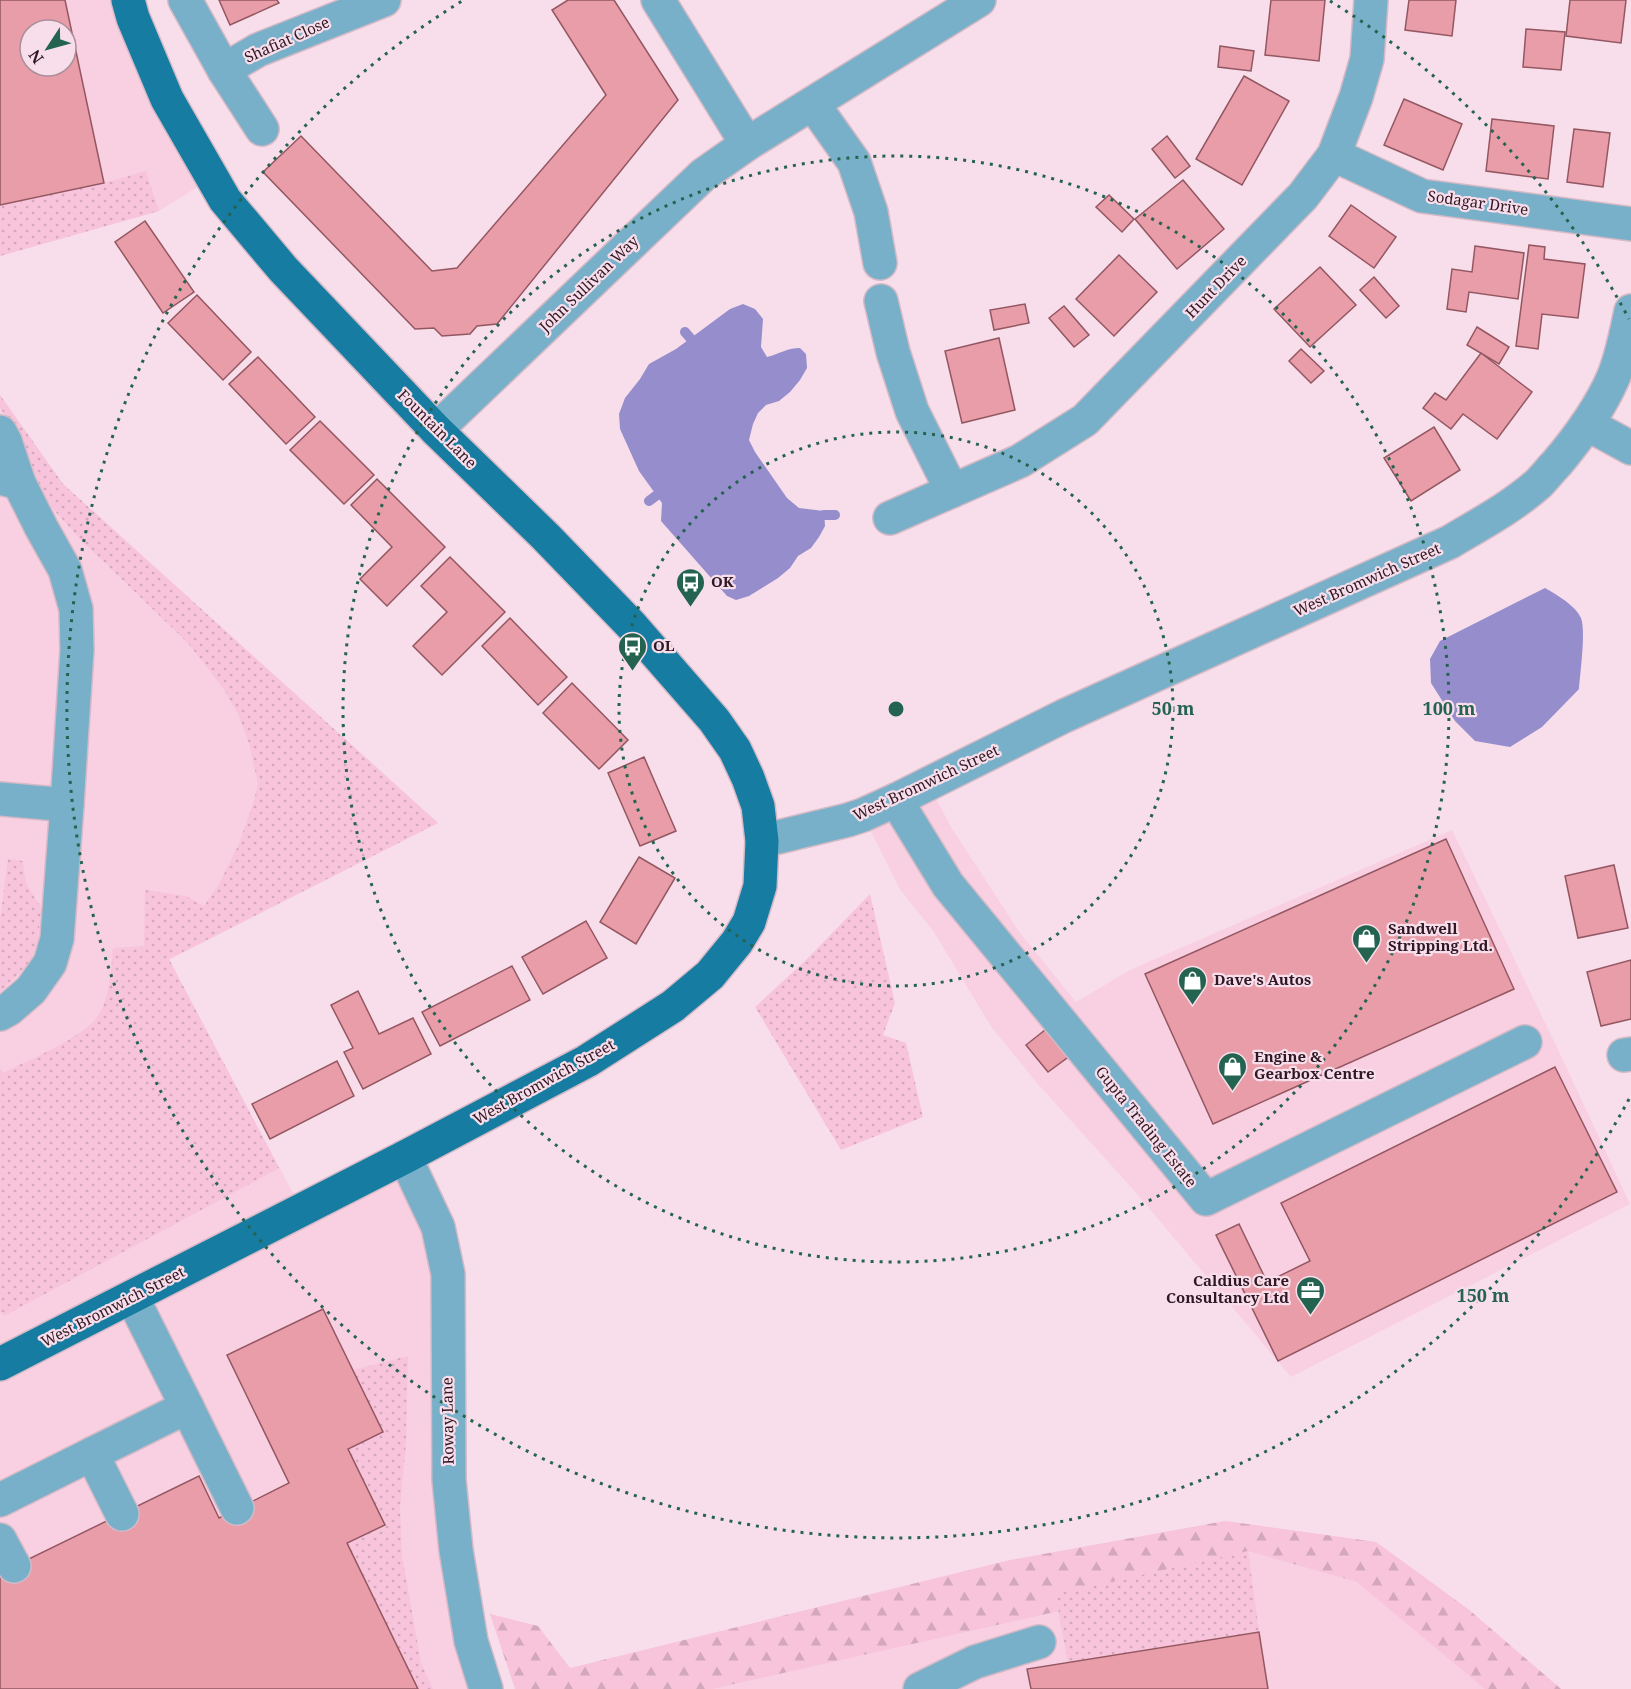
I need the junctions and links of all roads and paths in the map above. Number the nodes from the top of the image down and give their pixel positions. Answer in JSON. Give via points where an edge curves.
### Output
{"nodes":[{"id":1,"x":128,"y":0,"type":"edge"},
{"id":2,"x":185,"y":0,"type":"edge"},
{"id":3,"x":384,"y":0,"type":"edge"},
{"id":4,"x":658,"y":0,"type":"edge"},
{"id":5,"x":980,"y":0,"type":"edge"},
{"id":6,"x":1371,"y":0,"type":"edge"},
{"id":7,"x":224,"y":70,"type":"junction"},
{"id":8,"x":813,"y":104,"type":"junction"},
{"id":9,"x":262,"y":129,"type":"dead end"},
{"id":10,"x":747,"y":144,"type":"junction"},
{"id":11,"x":1334,"y":155,"type":"junction"},
{"id":12,"x":1631,"y":224,"type":"edge"},
{"id":13,"x":880,"y":262,"type":"dead end"},
{"id":14,"x":881,"y":301,"type":"dead end"},
{"id":15,"x":1631,"y":311,"type":"edge"},
{"id":16,"x":1587,"y":424,"type":"junction"},
{"id":17,"x":436,"y":430,"type":"junction"},
{"id":18,"x":0,"y":432,"type":"edge"},
{"id":19,"x":1631,"y":448,"type":"edge"},
{"id":20,"x":10,"y":480,"type":"edge"},
{"id":21,"x":952,"y":491,"type":"junction"},
{"id":22,"x":891,"y":518,"type":"dead end"},
{"id":23,"x":0,"y":799,"type":"edge"},
{"id":24,"x":896,"y":800,"type":"junction"},
{"id":25,"x":67,"y":805,"type":"junction"},
{"id":26,"x":762,"y":841,"type":"junction"},
{"id":27,"x":0,"y":1014,"type":"edge"},
{"id":28,"x":1525,"y":1042,"type":"dead end"},
{"id":29,"x":405,"y":1157,"type":"junction"},
{"id":30,"x":132,"y":1297,"type":"junction"},
{"id":31,"x":0,"y":1364,"type":"edge"},
{"id":32,"x":187,"y":1407,"type":"junction"},
{"id":33,"x":92,"y":1454,"type":"junction"},
{"id":34,"x":0,"y":1500,"type":"edge"},
{"id":35,"x":237,"y":1508,"type":"dead end"},
{"id":36,"x":122,"y":1514,"type":"dead end"},
{"id":37,"x":1039,"y":1642,"type":"dead end"},
{"id":38,"x":486,"y":1689,"type":"edge"},
{"id":39,"x":920,"y":1689,"type":"edge"}],
"edges":[{"from":1,"to":17,"type":"main road","name":"Fountain Lane","via":[[167,99],[225,200],[283,269]]},
{"from":2,"to":7,"type":"street"},
{"from":3,"to":7,"type":"street","name":"Shafiat Close","via":[[258,50]]},
{"from":4,"to":10,"type":"street"},
{"from":5,"to":8,"type":"street","name":"John Sullivan Way"},
{"from":6,"to":11,"type":"street","name":"Hunt Drive","via":[[1367,59]]},
{"from":7,"to":9,"type":"street"},
{"from":8,"to":10,"type":"street","name":"John Sullivan Way"},
{"from":8,"to":13,"type":"street","via":[[854,162],[871,212]]},
{"from":10,"to":17,"type":"street","name":"John Sullivan Way","via":[[703,175]]},
{"from":11,"to":12,"type":"street","name":"Sodagar Drive","via":[[1422,196]]},
{"from":11,"to":21,"type":"street","name":"Hunt Drive","via":[[1303,196],[1085,420],[1020,461]]},
{"from":14,"to":21,"type":"street","via":[[912,411]]},
{"from":15,"to":16,"type":"street","name":"West Bromwich Street","via":[[1614,377]]},
{"from":16,"to":19,"type":"street"},
{"from":16,"to":24,"type":"street","name":"West Bromwich Street","via":[[1539,483],[1450,542],[1064,716]]},
{"from":17,"to":26,"type":"main road","name":"Fountain Lane","via":[[632,626],[714,720],[748,778],[758,806]]},
{"from":18,"to":20,"type":"street","via":[[5,441]]},
{"from":20,"to":25,"type":"street","via":[[65,570],[76,609]]},
{"from":21,"to":22,"type":"street","name":"Hunt Drive"},
{"from":23,"to":25,"type":"street"},
{"from":24,"to":26,"type":"street","name":"West Bromwich Street","via":[[848,820]]},
{"from":24,"to":28,"type":"street","name":"Gupta Trading Estate","via":[[948,885],[1206,1199]]},
{"from":25,"to":27,"type":"street","via":[[57,939],[50,963],[31,990]]},
{"from":26,"to":29,"type":"main road","name":"West Bromwich Street","via":[[760,886],[749,922],[724,959],[696,987],[587,1061]]},
{"from":29,"to":30,"type":"main road","name":"West Bromwich Street"},
{"from":29,"to":38,"type":"street","name":"Roway Lane","via":[[438,1227],[448,1274],[449,1480],[471,1641]]},
{"from":30,"to":31,"type":"main road","name":"West Bromwich Street"},
{"from":30,"to":32,"type":"street"},
{"from":32,"to":33,"type":"street"},
{"from":32,"to":35,"type":"street"},
{"from":33,"to":34,"type":"street"},
{"from":33,"to":36,"type":"street"},
{"from":37,"to":39,"type":"street","via":[[975,1662]]}]}
